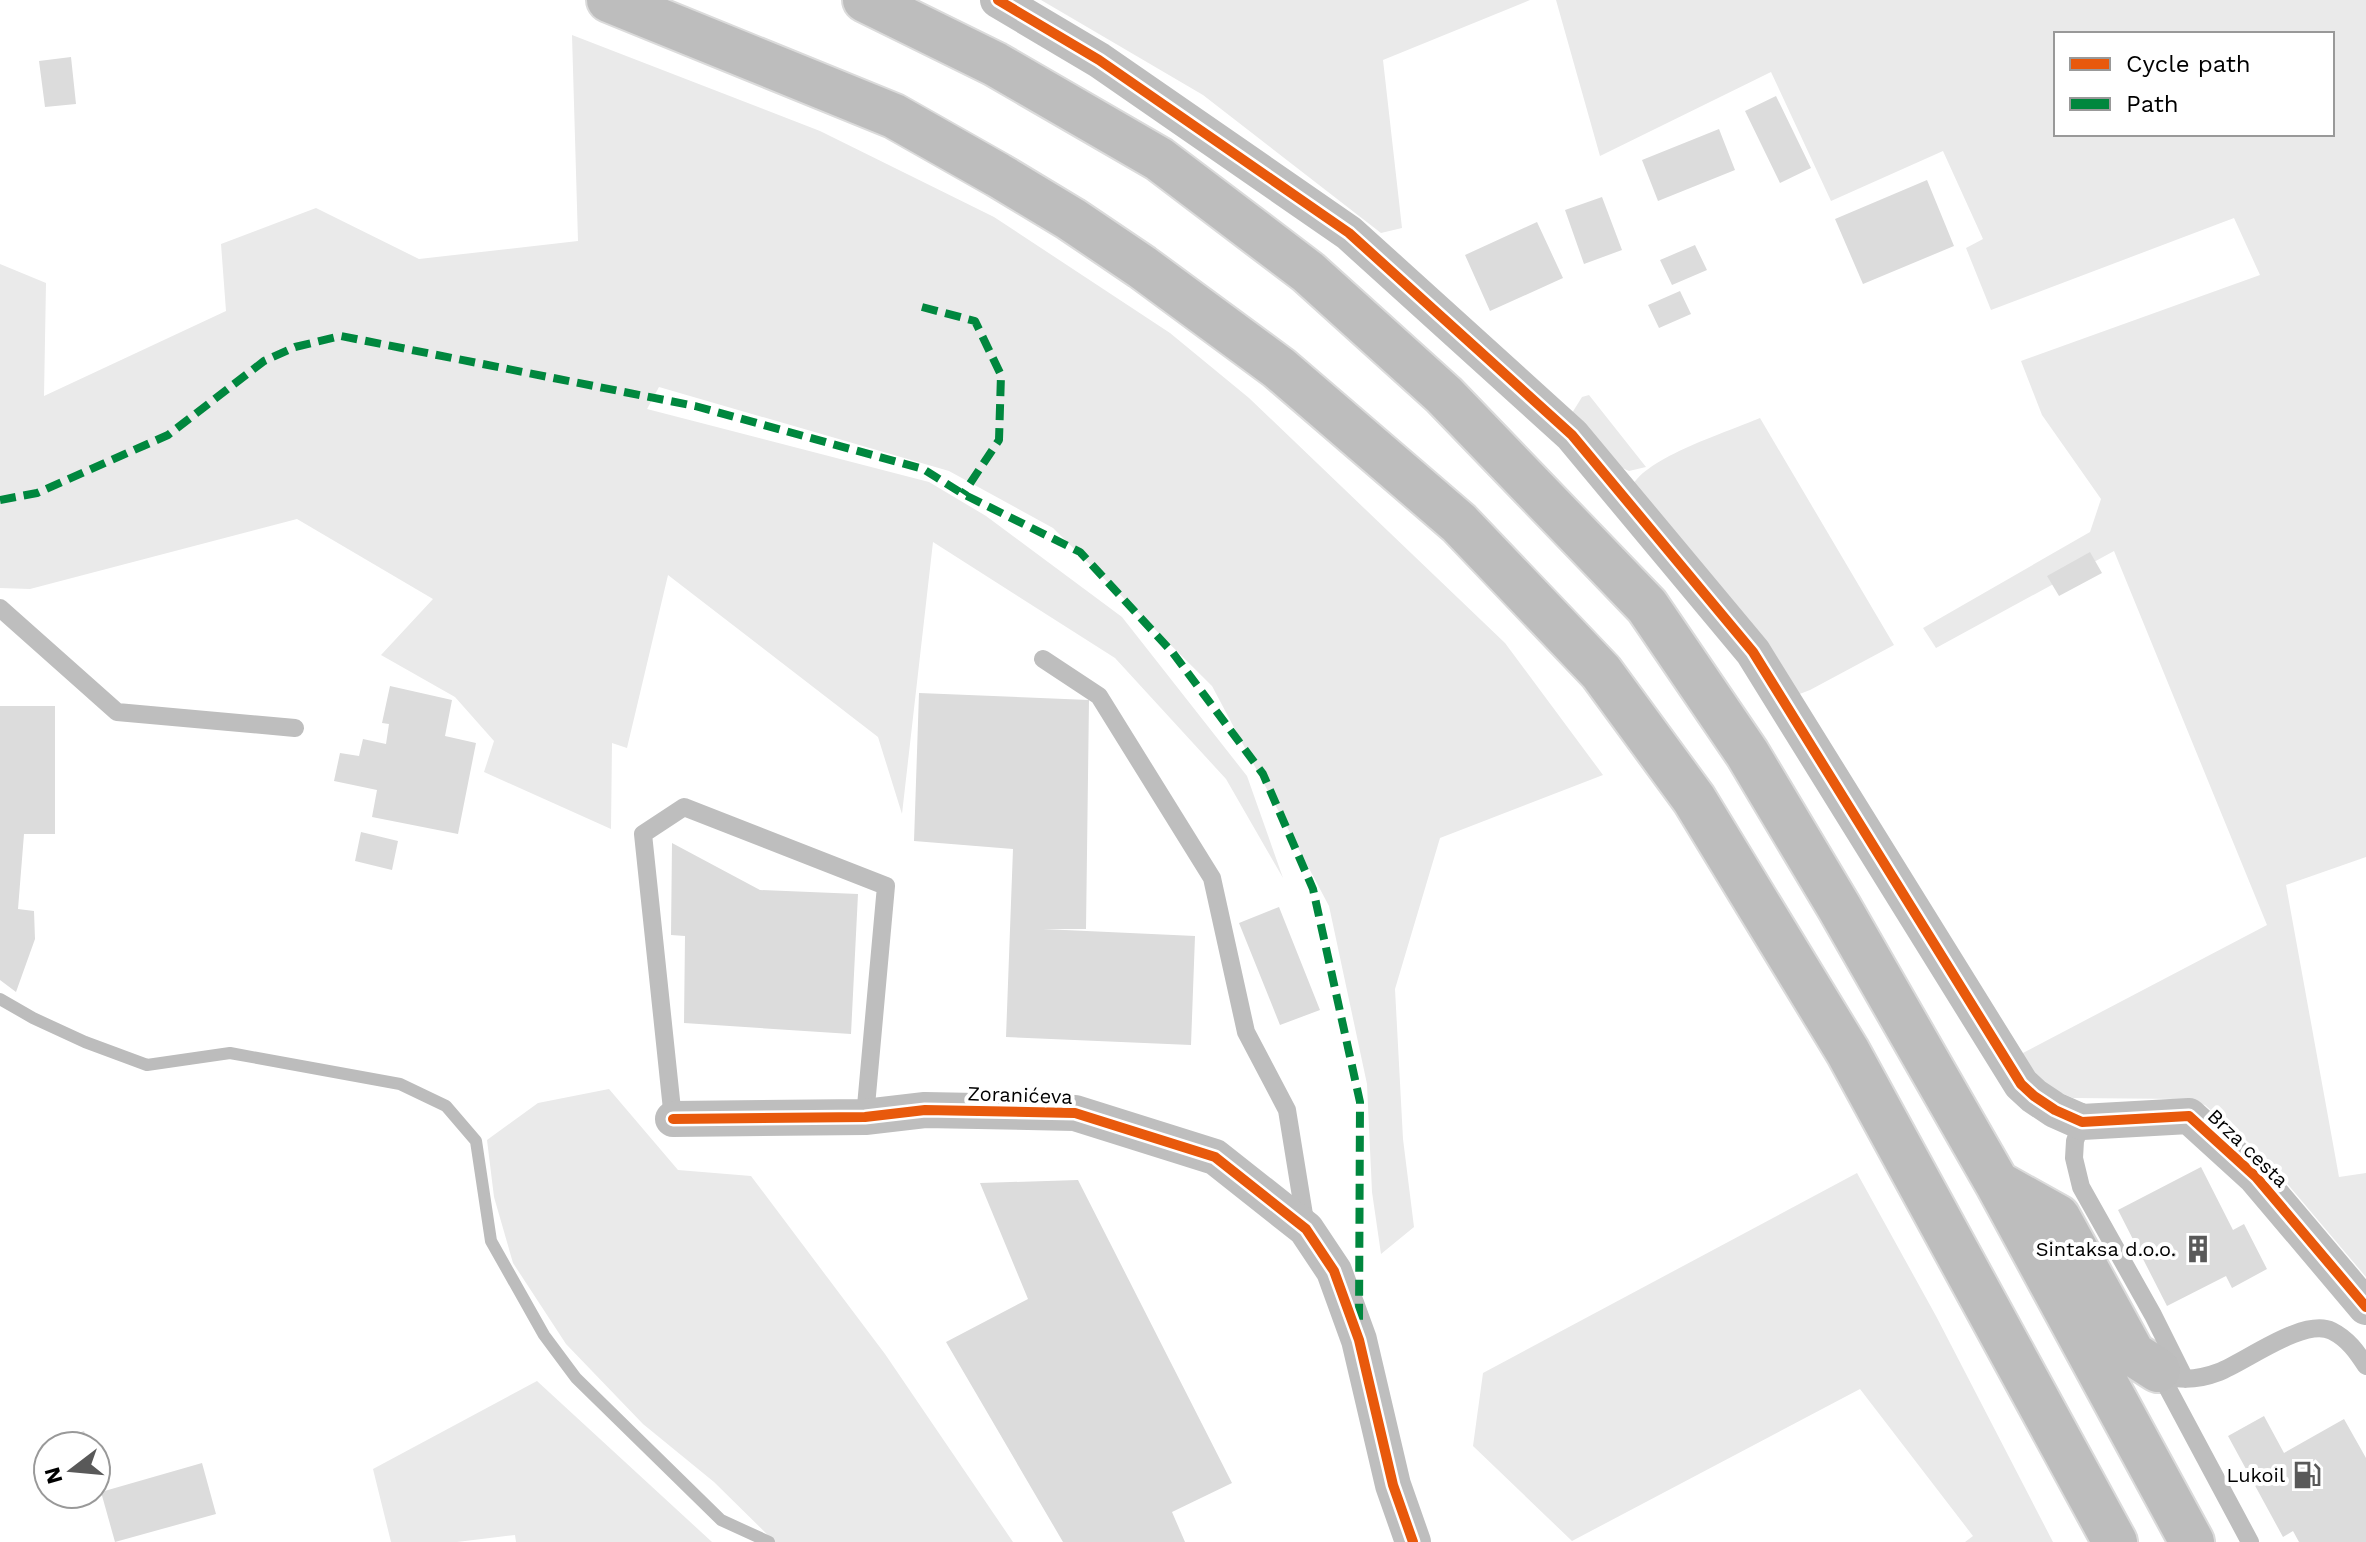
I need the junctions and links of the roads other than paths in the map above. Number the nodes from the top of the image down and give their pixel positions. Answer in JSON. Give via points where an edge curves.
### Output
{"nodes":[{"id":1,"x":609,"y":0,"type":"edge"},
{"id":2,"x":865,"y":0,"type":"edge"},
{"id":3,"x":998,"y":0,"type":"edge"},
{"id":4,"x":0,"y":608,"type":"edge"},
{"id":5,"x":1043,"y":659,"type":"dead end"},
{"id":6,"x":295,"y":728,"type":"dead end"},
{"id":7,"x":865,"y":1117,"type":"junction"},
{"id":8,"x":673,"y":1119,"type":"joint"},
{"id":9,"x":2082,"y":1122,"type":"junction"},
{"id":10,"x":1997,"y":1183,"type":"junction"},
{"id":11,"x":1306,"y":1229,"type":"junction"},
{"id":12,"x":2350,"y":1315,"type":"edge"},
{"id":13,"x":2366,"y":1366,"type":"edge"},
{"id":14,"x":2172,"y":1375,"type":"junction"},
{"id":15,"x":1413,"y":1542,"type":"edge"},
{"id":16,"x":2115,"y":1542,"type":"edge"},
{"id":17,"x":2192,"y":1542,"type":"edge"},
{"id":18,"x":2250,"y":1542,"type":"edge"}],
"edges":[{"from":1,"to":16,"type":"highway","via":[[894,116],[998,175],[1142,267],[1279,368],[1470,535],[1601,672],[1694,799],[1848,1052]]},
{"from":2,"to":10,"type":"highway","via":[[995,64],[1159,159],[1308,272],[1444,395],[1647,606],[1747,753]]},
{"from":3,"to":9,"type":"street","name":"Brza cesta","via":[[1099,60],[1349,233],[1572,435],[1753,652],[2021,1084],[2055,1110]]},
{"from":4,"to":6,"type":"lane","via":[[117,712]]},
{"from":5,"to":11,"type":"lane","via":[[1099,696],[1212,878],[1246,1032],[1287,1110]]},
{"from":7,"to":8,"type":"street","name":"Zoranićeva"},
{"from":7,"to":8,"type":"lane","via":[[886,886],[684,807],[643,834]]},
{"from":7,"to":11,"type":"street","name":"Zoranićeva","via":[[925,1110],[1075,1113],[1215,1157]]},
{"from":9,"to":12,"type":"street","name":"Brza cesta","via":[[2189,1116],[2256,1177]]},
{"from":9,"to":14,"type":"lane","via":[[2074,1158],[2081,1187],[2153,1315]]},
{"from":10,"to":14,"type":"highway","via":[[2058,1217],[2133,1354]]},
{"from":10,"to":17,"type":"highway"},
{"from":11,"to":15,"type":"street","name":"Zoranićeva","via":[[1334,1271],[1359,1340],[1393,1485]]},
{"from":12,"to":13,"type":"lane","via":[[2349,1342]]},
{"from":12,"to":14,"type":"lane","via":[[2292,1335],[2218,1373]]},
{"from":14,"to":18,"type":"lane"}]}
